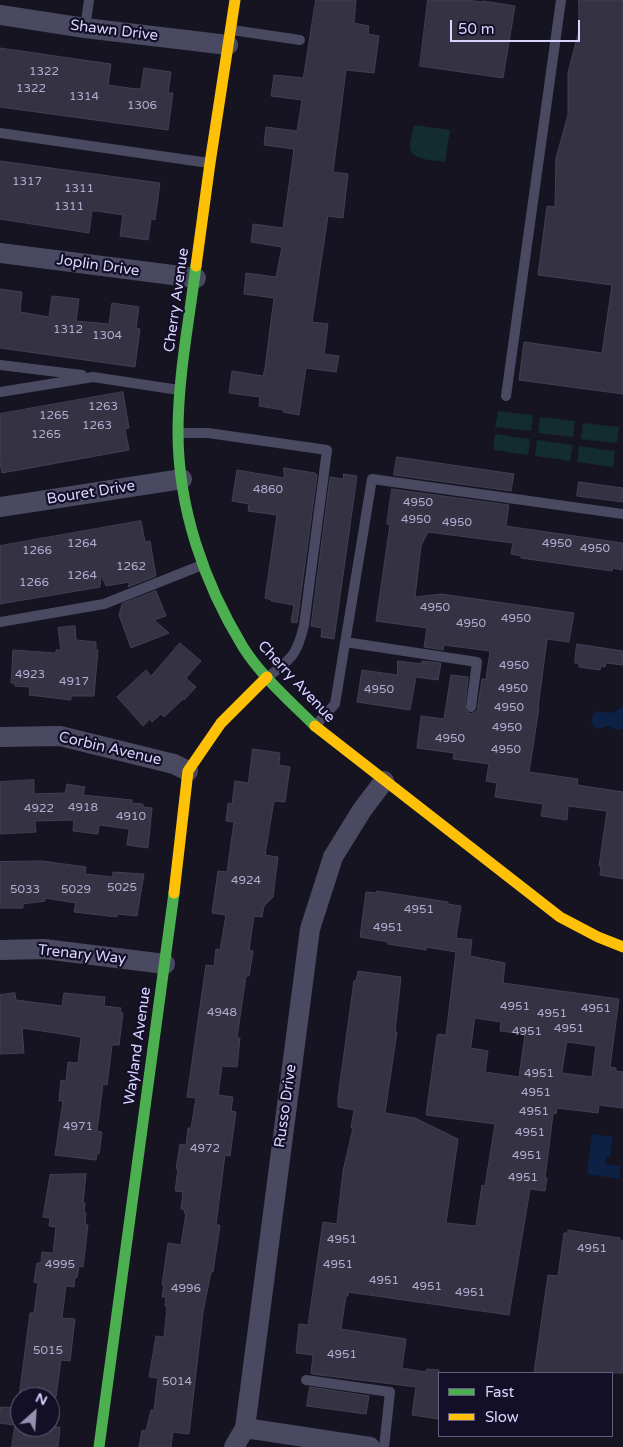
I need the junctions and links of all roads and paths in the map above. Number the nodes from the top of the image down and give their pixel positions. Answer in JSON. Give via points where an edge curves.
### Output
{"nodes":[{"id":1,"x":89,"y":0,"type":"edge"},
{"id":2,"x":235,"y":0,"type":"edge"},
{"id":3,"x":561,"y":0,"type":"edge"},
{"id":4,"x":0,"y":15,"type":"edge"},
{"id":5,"x":85,"y":28,"type":"junction"},
{"id":6,"x":229,"y":38,"type":"junction"},
{"id":7,"x":300,"y":40,"type":"dead end"},
{"id":8,"x":0,"y":133,"type":"edge"},
{"id":9,"x":210,"y":163,"type":"junction"},
{"id":10,"x":0,"y":253,"type":"edge"},
{"id":11,"x":196,"y":278,"type":"junction"},
{"id":12,"x":0,"y":365,"type":"edge"},
{"id":13,"x":93,"y":377,"type":"junction"},
{"id":14,"x":180,"y":390,"type":"junction"},
{"id":15,"x":0,"y":392,"type":"edge"},
{"id":16,"x":506,"y":396,"type":"dead end"},
{"id":17,"x":178,"y":433,"type":"junction"},
{"id":18,"x":182,"y":479,"type":"junction"},
{"id":19,"x":0,"y":507,"type":"edge"},
{"id":20,"x":623,"y":514,"type":"edge"},
{"id":21,"x":203,"y":565,"type":"junction"},
{"id":22,"x":0,"y":622,"type":"edge"},
{"id":23,"x":345,"y":642,"type":"junction"},
{"id":24,"x":267,"y":677,"type":"junction"},
{"id":25,"x":471,"y":707,"type":"dead end"},
{"id":26,"x":315,"y":726,"type":"junction"},
{"id":27,"x":0,"y":737,"type":"edge"},
{"id":28,"x":188,"y":771,"type":"junction"},
{"id":29,"x":384,"y":781,"type":"junction"},
{"id":30,"x":623,"y":947,"type":"edge"},
{"id":31,"x":0,"y":950,"type":"edge"},
{"id":32,"x":164,"y":964,"type":"junction"},
{"id":33,"x":306,"y":1380,"type":"dead end"},
{"id":34,"x":245,"y":1428,"type":"junction"},
{"id":35,"x":99,"y":1447,"type":"edge"},
{"id":36,"x":234,"y":1447,"type":"edge"},
{"id":37,"x":370,"y":1447,"type":"edge"},
{"id":38,"x":384,"y":1447,"type":"edge"}],
"edges":[{"from":1,"to":5,"type":"lane"},
{"from":2,"to":6,"type":"street","name":"Cherry Avenue"},
{"from":3,"to":16,"type":"lane"},
{"from":4,"to":5,"type":"street","name":"Shawn Drive"},
{"from":5,"to":6,"type":"street","name":"Shawn Drive"},
{"from":6,"to":7,"type":"lane"},
{"from":6,"to":9,"type":"street","name":"Cherry Avenue"},
{"from":8,"to":9,"type":"lane"},
{"from":9,"to":11,"type":"street","name":"Cherry Avenue"},
{"from":10,"to":11,"type":"street","name":"Joplin Drive"},
{"from":11,"to":14,"type":"street","name":"Cherry Avenue"},
{"from":12,"to":13,"type":"lane"},
{"from":13,"to":14,"type":"lane"},
{"from":13,"to":15,"type":"lane"},
{"from":14,"to":17,"type":"street","name":"Cherry Avenue"},
{"from":17,"to":18,"type":"street","name":"Cherry Avenue"},
{"from":17,"to":24,"type":"lane","via":[[208,433],[327,450],[304,625],[291,658]]},
{"from":18,"to":19,"type":"street","name":"Bouret Drive"},
{"from":18,"to":21,"type":"street","name":"Cherry Avenue","via":[[190,525]]},
{"from":20,"to":23,"type":"lane","via":[[372,479]]},
{"from":21,"to":22,"type":"lane","via":[[104,604]]},
{"from":21,"to":24,"type":"street","name":"Cherry Avenue","via":[[240,640]]},
{"from":23,"to":25,"type":"lane","via":[[477,662]]},
{"from":23,"to":26,"type":"lane","via":[[335,704]]},
{"from":24,"to":26,"type":"street","name":"Cherry Avenue"},
{"from":24,"to":28,"type":"street","name":"Wayland Avenue","via":[[221,723]]},
{"from":26,"to":29,"type":"street","name":"Cherry Avenue"},
{"from":27,"to":28,"type":"street","name":"Corbin Avenue","via":[[60,736],[174,764]]},
{"from":28,"to":32,"type":"street","name":"Wayland Avenue"},
{"from":29,"to":30,"type":"street","name":"Cherry Avenue","via":[[560,917]]},
{"from":29,"to":34,"type":"street","name":"Russo Drive","via":[[332,856],[310,929]]},
{"from":31,"to":32,"type":"street","name":"Trenary Way","via":[[44,949]]},
{"from":32,"to":35,"type":"street","name":"Wayland Avenue"},
{"from":33,"to":38,"type":"lane","via":[[390,1392]]},
{"from":34,"to":36,"type":"street","name":"Russo Drive"},
{"from":34,"to":37,"type":"street"}]}
